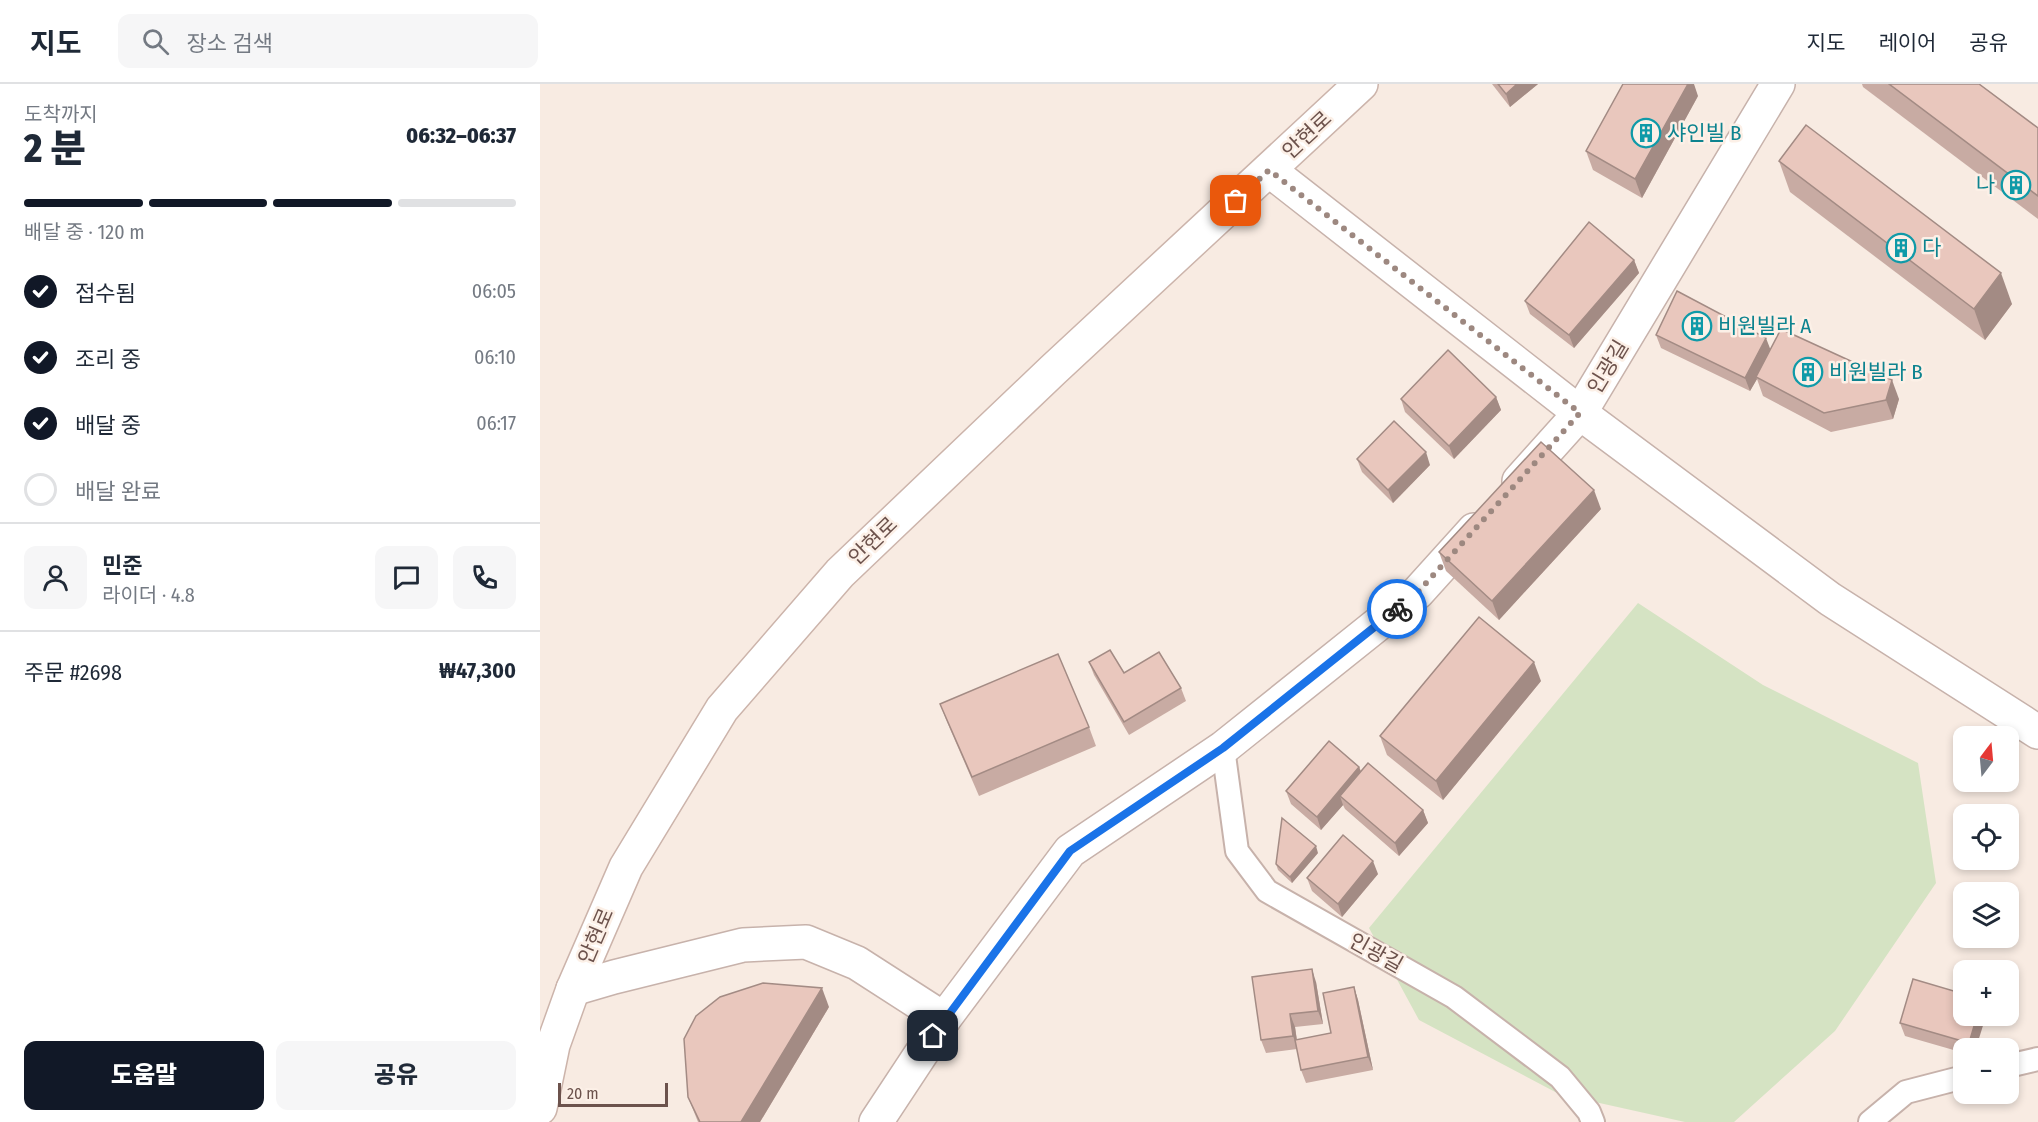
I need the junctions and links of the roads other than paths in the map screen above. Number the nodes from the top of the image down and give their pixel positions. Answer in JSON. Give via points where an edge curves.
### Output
{"nodes":[{"id":1,"x":1361,"y":84,"type":"edge"},
{"id":2,"x":1778,"y":84,"type":"edge"},
{"id":3,"x":1269,"y":170,"type":"junction"},
{"id":4,"x":1580,"y":413,"type":"junction"},
{"id":5,"x":2038,"y":732,"type":"edge"},
{"id":6,"x":1223,"y":748,"type":"junction"},
{"id":7,"x":573,"y":989,"type":"junction"},
{"id":8,"x":944,"y":1019,"type":"junction"},
{"id":9,"x":547,"y":1046,"type":"edge"},
{"id":10,"x":2038,"y":1059,"type":"edge"},
{"id":11,"x":2019,"y":1063,"type":"edge"},
{"id":12,"x":1953,"y":1080,"type":"edge"},
{"id":13,"x":540,"y":1108,"type":"edge"},
{"id":14,"x":876,"y":1122,"type":"edge"},
{"id":15,"x":1593,"y":1122,"type":"edge"},
{"id":16,"x":1870,"y":1122,"type":"edge"}],
"edges":[{"from":1,"to":3,"type":"street","name":"안현로"},
{"from":2,"to":4,"type":"street","name":"인광길"},
{"from":3,"to":4,"type":"street"},
{"from":3,"to":7,"type":"street","name":"안현로","via":[[840,573],[722,709],[626,867]]},
{"from":4,"to":5,"type":"street","via":[[1830,599]]},
{"from":4,"to":6,"type":"street","name":"인광길","via":[[1418,592]]},
{"from":6,"to":8,"type":"street","name":"인광길","via":[[1070,851]]},
{"from":6,"to":15,"type":"lane","name":"인광길","via":[[1238,851],[1267,891],[1454,997],[1560,1077]]},
{"from":7,"to":8,"type":"street","via":[[743,945],[806,942],[857,963]]},
{"from":7,"to":9,"type":"street","name":"안현로"},
{"from":8,"to":14,"type":"street","name":"인광길"},
{"from":9,"to":13,"type":"street","name":"안현로"},
{"from":10,"to":11,"type":"lane"},
{"from":12,"to":16,"type":"lane","via":[[1906,1092]]}]}
